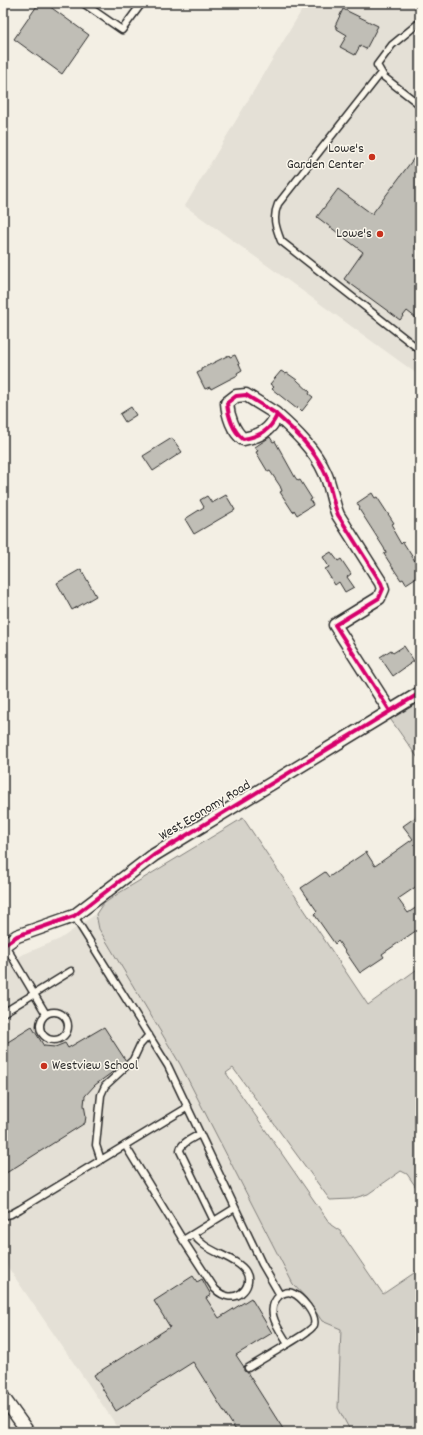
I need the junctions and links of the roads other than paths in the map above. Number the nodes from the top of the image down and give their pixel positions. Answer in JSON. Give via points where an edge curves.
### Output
{"nodes":[{"id":1,"x":83,"y":3,"type":"edge"},
{"id":2,"x":142,"y":3,"type":"edge"},
{"id":3,"x":420,"y":22,"type":"edge"},
{"id":4,"x":381,"y":73,"type":"junction"},
{"id":5,"x":420,"y":105,"type":"edge"},
{"id":6,"x":420,"y":350,"type":"edge"},
{"id":7,"x":277,"y":415,"type":"dead end"},
{"id":8,"x":420,"y":693,"type":"edge"},
{"id":9,"x":390,"y":711,"type":"junction"},
{"id":10,"x":74,"y":916,"type":"junction"},
{"id":11,"x":4,"y":945,"type":"edge"},
{"id":12,"x":71,"y":971,"type":"dead end"},
{"id":13,"x":34,"y":994,"type":"junction"},
{"id":14,"x":3,"y":1013,"type":"edge"},
{"id":15,"x":46,"y":1014,"type":"junction"},
{"id":16,"x":149,"y":1035,"type":"junction"},
{"id":17,"x":188,"y":1107,"type":"junction"},
{"id":18,"x":200,"y":1134,"type":"junction"},
{"id":19,"x":125,"y":1145,"type":"junction"},
{"id":20,"x":101,"y":1160,"type":"junction"},
{"id":21,"x":235,"y":1208,"type":"junction"},
{"id":22,"x":3,"y":1216,"type":"edge"},
{"id":23,"x":214,"y":1221,"type":"junction"},
{"id":24,"x":193,"y":1234,"type":"junction"},
{"id":25,"x":183,"y":1240,"type":"junction"},
{"id":26,"x":280,"y":1295,"type":"junction"},
{"id":27,"x":288,"y":1344,"type":"junction"},
{"id":28,"x":248,"y":1368,"type":"dead end"},
{"id":29,"x":3,"y":1396,"type":"edge"},
{"id":30,"x":28,"y":1432,"type":"edge"}],
"edges":[{"from":1,"to":2,"type":"lane","via":[[122,30]]},
{"from":3,"to":4,"type":"lane","via":[[392,45],[377,65]]},
{"from":4,"to":5,"type":"lane"},
{"from":4,"to":6,"type":"lane","via":[[278,204],[275,224],[281,241]]},
{"from":7,"to":9,"type":"street","via":[[299,434],[322,466],[338,514],[381,583],[383,589],[379,598],[334,625]]},
{"from":8,"to":9,"type":"street","name":"West Economy Road"},
{"from":9,"to":10,"type":"street","name":"West Economy Road","via":[[154,855]]},
{"from":10,"to":11,"type":"street","name":"West Economy Road","via":[[17,936]]},
{"from":10,"to":16,"type":"lane"},
{"from":11,"to":13,"type":"lane"},
{"from":12,"to":13,"type":"lane"},
{"from":13,"to":14,"type":"lane"},
{"from":13,"to":15,"type":"lane"},
{"from":15,"to":15,"type":"lane","via":[[40,1021],[40,1030],[46,1038],[60,1040],[67,1033],[67,1019],[60,1013]]},
{"from":16,"to":17,"type":"lane"},
{"from":16,"to":20,"type":"lane","via":[[140,1045],[133,1060],[105,1086],[101,1095],[96,1145]]},
{"from":17,"to":18,"type":"lane"},
{"from":17,"to":19,"type":"lane"},
{"from":18,"to":21,"type":"lane"},
{"from":18,"to":23,"type":"lane","via":[[183,1145],[180,1151]]},
{"from":19,"to":20,"type":"lane"},
{"from":19,"to":25,"type":"lane"},
{"from":20,"to":22,"type":"lane","via":[[20,1209]]},
{"from":21,"to":23,"type":"lane"},
{"from":21,"to":26,"type":"lane"},
{"from":23,"to":24,"type":"lane"},
{"from":24,"to":25,"type":"lane"},
{"from":24,"to":25,"type":"lane","via":[[204,1245],[242,1267],[248,1274],[243,1292],[233,1298],[226,1297],[215,1289]]},
{"from":26,"to":27,"type":"lane","via":[[272,1307],[273,1316]]},
{"from":26,"to":27,"type":"lane","via":[[286,1292],[298,1296],[314,1318],[312,1329]]},
{"from":27,"to":28,"type":"lane"},
{"from":29,"to":30,"type":"street"}]}
